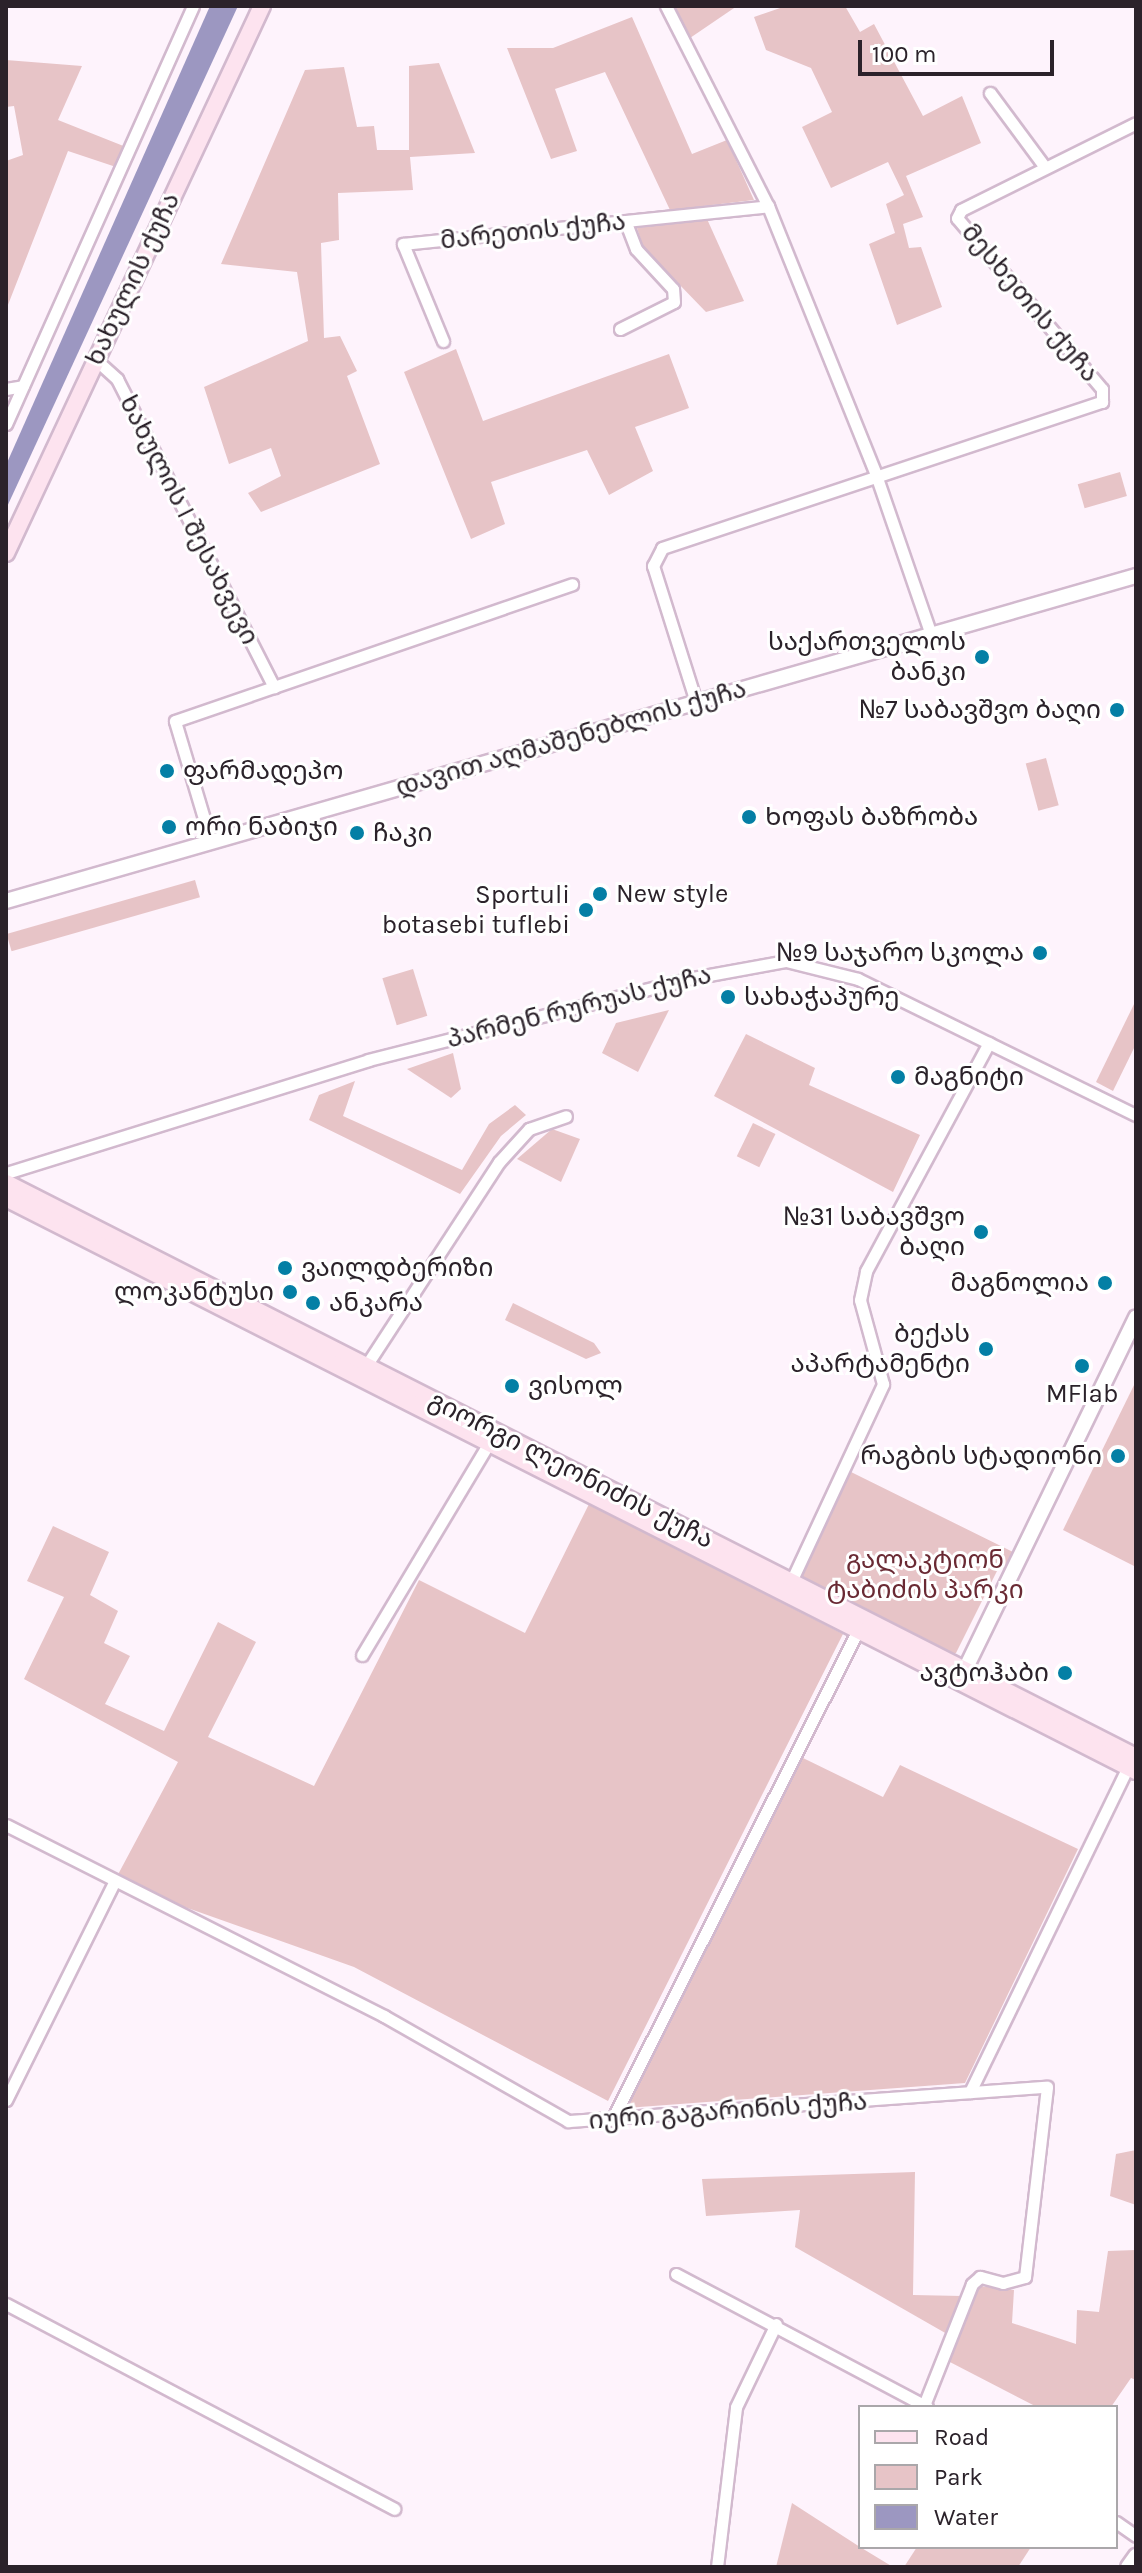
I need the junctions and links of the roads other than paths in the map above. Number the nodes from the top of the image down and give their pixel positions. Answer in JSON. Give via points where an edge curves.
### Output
{"nodes":[{"id":1,"x":193,"y":6,"type":"edge"},
{"id":2,"x":262,"y":6,"type":"edge"},
{"id":3,"x":666,"y":6,"type":"edge"},
{"id":4,"x":990,"y":93,"type":"dead end"},
{"id":5,"x":1136,"y":123,"type":"edge"},
{"id":6,"x":1044,"y":166,"type":"junction"},
{"id":7,"x":768,"y":206,"type":"junction"},
{"id":8,"x":625,"y":221,"type":"junction"},
{"id":9,"x":620,"y":329,"type":"dead end"},
{"id":10,"x":443,"y":341,"type":"dead end"},
{"id":11,"x":95,"y":359,"type":"junction"},
{"id":12,"x":23,"y":386,"type":"junction"},
{"id":13,"x":6,"y":389,"type":"edge"},
{"id":14,"x":6,"y":424,"type":"edge"},
{"id":15,"x":876,"y":475,"type":"junction"},
{"id":16,"x":11,"y":528,"type":"edge"},
{"id":17,"x":6,"y":553,"type":"edge"},
{"id":18,"x":1136,"y":576,"type":"edge"},
{"id":19,"x":572,"y":584,"type":"dead end"},
{"id":20,"x":931,"y":635,"type":"junction"},
{"id":21,"x":274,"y":687,"type":"junction"},
{"id":22,"x":696,"y":702,"type":"junction"},
{"id":23,"x":211,"y":842,"type":"junction"},
{"id":24,"x":6,"y":901,"type":"edge"},
{"id":25,"x":989,"y":1043,"type":"junction"},
{"id":26,"x":1136,"y":1115,"type":"edge"},
{"id":27,"x":566,"y":1116,"type":"dead end"},
{"id":28,"x":6,"y":1173,"type":"edge"},
{"id":29,"x":6,"y":1183,"type":"edge"},
{"id":30,"x":6,"y":1198,"type":"edge"},
{"id":31,"x":1136,"y":1317,"type":"edge"},
{"id":32,"x":363,"y":1371,"type":"junction"},
{"id":33,"x":489,"y":1443,"type":"junction"},
{"id":34,"x":789,"y":1588,"type":"junction"},
{"id":35,"x":858,"y":1630,"type":"junction"},
{"id":36,"x":362,"y":1655,"type":"dead end"},
{"id":37,"x":962,"y":1676,"type":"junction"},
{"id":38,"x":1133,"y":1765,"type":"edge"},
{"id":39,"x":6,"y":1825,"type":"edge"},
{"id":40,"x":114,"y":1882,"type":"junction"},
{"id":41,"x":970,"y":2092,"type":"junction"},
{"id":42,"x":6,"y":2100,"type":"edge"},
{"id":43,"x":612,"y":2120,"type":"junction"},
{"id":44,"x":676,"y":2274,"type":"dead end"},
{"id":45,"x":6,"y":2304,"type":"edge"},
{"id":46,"x":776,"y":2324,"type":"junction"},
{"id":47,"x":924,"y":2405,"type":"edge"},
{"id":48,"x":926,"y":2405,"type":"edge"},
{"id":49,"x":394,"y":2509,"type":"dead end"},
{"id":50,"x":1118,"y":2523,"type":"edge"},
{"id":51,"x":1136,"y":2536,"type":"edge"},
{"id":52,"x":1136,"y":2556,"type":"edge"},
{"id":53,"x":717,"y":2567,"type":"edge"},
{"id":54,"x":1128,"y":2567,"type":"edge"}],
"edges":[{"from":1,"to":12,"type":"street"},
{"from":2,"to":11,"type":"main road","name":"ხახულის ქუჩა"},
{"from":3,"to":7,"type":"street"},
{"from":4,"to":6,"type":"street"},
{"from":5,"to":6,"type":"street","name":"მესხეთის ქუჩა"},
{"from":6,"to":15,"type":"street","name":"მესხეთის ქუჩა","via":[[957,218],[1102,389],[1102,402]]},
{"from":7,"to":8,"type":"street","name":"მარეთის ქუჩა"},
{"from":7,"to":15,"type":"street"},
{"from":8,"to":9,"type":"street","via":[[636,249],[673,289],[674,302]]},
{"from":8,"to":10,"type":"street","name":"მარეთის ქუჩა","via":[[403,244]]},
{"from":11,"to":16,"type":"main road","name":"ხახულის ქუჩა"},
{"from":11,"to":21,"type":"street","name":"ხახულის I შესახვევი","via":[[117,379]]},
{"from":12,"to":13,"type":"street"},
{"from":12,"to":14,"type":"street"},
{"from":15,"to":20,"type":"street"},
{"from":15,"to":22,"type":"street","via":[[662,548],[653,566]]},
{"from":16,"to":17,"type":"main road","name":"ხახულის ქუჩა"},
{"from":18,"to":20,"type":"street","name":"დავით აღმაშენებლის ქუჩა"},
{"from":19,"to":21,"type":"street"},
{"from":20,"to":22,"type":"street","name":"დავით აღმაშენებლის ქუჩა"},
{"from":21,"to":23,"type":"street","via":[[173,724]]},
{"from":22,"to":23,"type":"street","name":"დავით აღმაშენებლის ქუჩა"},
{"from":23,"to":24,"type":"street","name":"დავით აღმაშენებლის ქუჩა"},
{"from":25,"to":26,"type":"street","name":"პარმენ რურუას ქუჩა"},
{"from":25,"to":28,"type":"street","name":"პარმენ რურუას ქუჩა","via":[[858,979],[786,961],[755,963],[368,1060]]},
{"from":25,"to":34,"type":"street","via":[[866,1271],[860,1300],[883,1384]]},
{"from":27,"to":32,"type":"street","via":[[529,1129],[499,1162]]},
{"from":29,"to":32,"type":"main road","name":"გიორგი ლეონიძის ქუჩა"},
{"from":30,"to":32,"type":"main road","name":"გიორგი ლეონიძის ქუჩა"},
{"from":31,"to":37,"type":"street"},
{"from":32,"to":33,"type":"main road","name":"გიორგი ლეონიძის ქუჩა"},
{"from":32,"to":34,"type":"main road","name":"გიორგი ლეონიძის ქუჩა"},
{"from":33,"to":34,"type":"main road","name":"გიორგი ლეონიძის ქუჩა"},
{"from":33,"to":36,"type":"street"},
{"from":34,"to":35,"type":"main road","name":"გიორგი ლეონიძის ქუჩა"},
{"from":34,"to":37,"type":"main road","name":"გიორგი ლეონიძის ქუჩა"},
{"from":35,"to":37,"type":"main road","name":"გიორგი ლეონიძის ქუჩა"},
{"from":35,"to":43,"type":"street"},
{"from":37,"to":38,"type":"main road","name":"გიორგი ლეონიძის ქუჩა"},
{"from":38,"to":41,"type":"street"},
{"from":39,"to":40,"type":"street","name":"იური გაგარინის ქუჩა"},
{"from":40,"to":42,"type":"street"},
{"from":40,"to":43,"type":"street","name":"იური გაგარინის ქუჩა","via":[[384,2016],[568,2121]]},
{"from":41,"to":43,"type":"street","name":"იური გაგარინის ქუჩა"},
{"from":41,"to":48,"type":"street","name":"იური გაგარინის ქუჩა","via":[[1047,2087],[1027,2271],[1017,2283],[980,2277],[972,2284]]},
{"from":44,"to":46,"type":"street"},
{"from":45,"to":49,"type":"street"},
{"from":46,"to":47,"type":"street"},
{"from":46,"to":53,"type":"street","via":[[736,2407]]},
{"from":50,"to":51,"type":"street"},
{"from":52,"to":54,"type":"street"}]}
